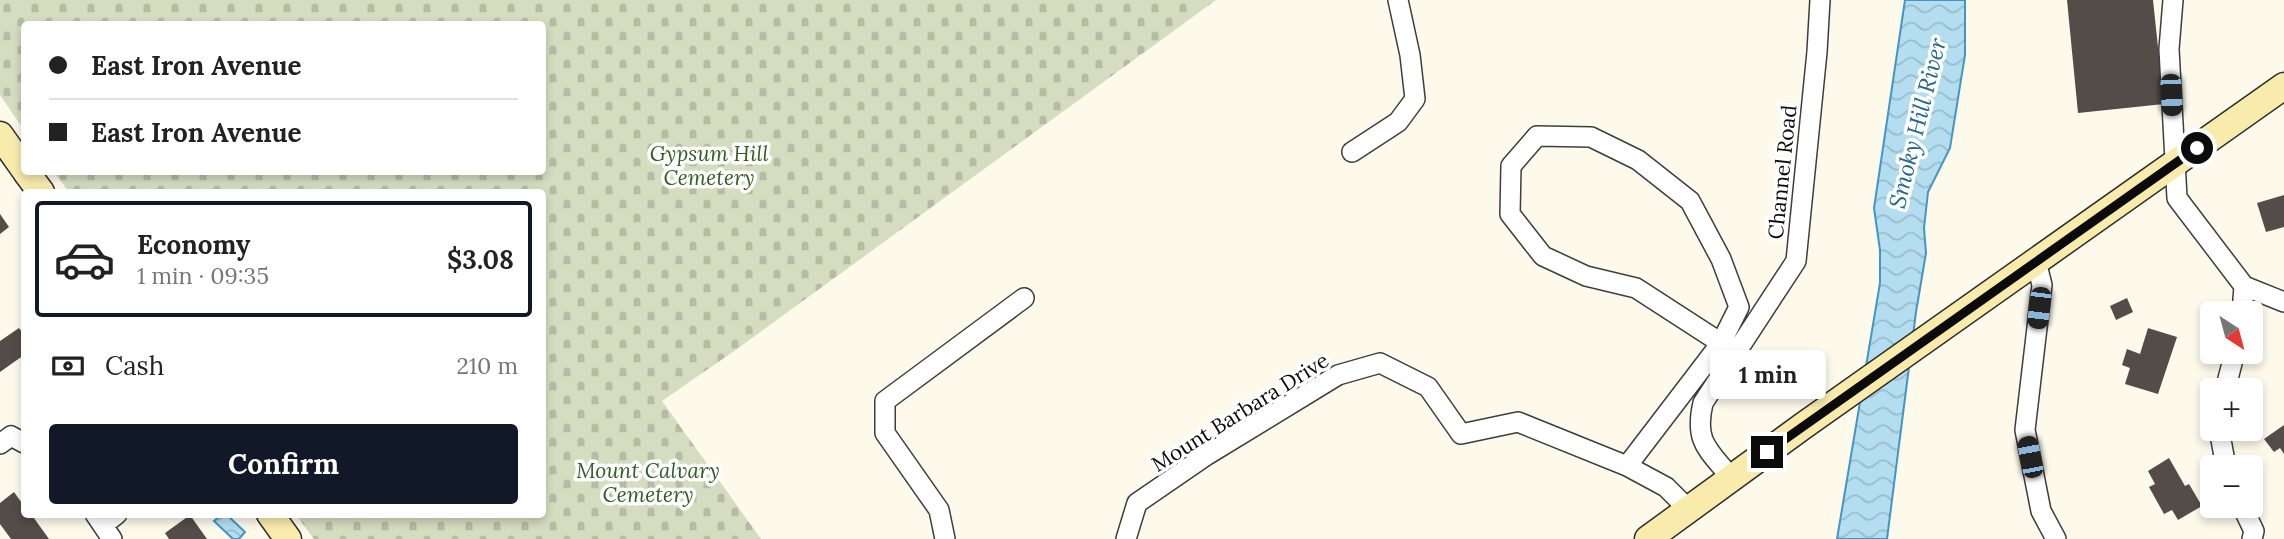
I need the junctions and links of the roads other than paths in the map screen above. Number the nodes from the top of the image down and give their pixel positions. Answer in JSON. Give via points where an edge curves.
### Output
{"nodes":[{"id":1,"x":1398,"y":0,"type":"edge"},
{"id":2,"x":1820,"y":0,"type":"edge"},
{"id":3,"x":2173,"y":0,"type":"edge"},
{"id":4,"x":2284,"y":86,"type":"edge"},
{"id":5,"x":0,"y":135,"type":"edge"},
{"id":6,"x":1352,"y":152,"type":"dead end"},
{"id":7,"x":21,"y":164,"type":"edge"},
{"id":8,"x":2175,"y":164,"type":"junction"},
{"id":9,"x":2036,"y":261,"type":"junction"},
{"id":10,"x":2244,"y":286,"type":"junction"},
{"id":11,"x":1024,"y":298,"type":"dead end"},
{"id":12,"x":2243,"y":301,"type":"edge"},
{"id":13,"x":2284,"y":302,"type":"edge"},
{"id":14,"x":1721,"y":343,"type":"junction"},
{"id":15,"x":21,"y":441,"type":"edge"},
{"id":16,"x":0,"y":444,"type":"edge"},
{"id":17,"x":1627,"y":466,"type":"junction"},
{"id":18,"x":1731,"y":478,"type":"junction"},
{"id":19,"x":1688,"y":509,"type":"junction"},
{"id":20,"x":273,"y":518,"type":"edge"},
{"id":21,"x":2248,"y":518,"type":"edge"},
{"id":22,"x":288,"y":539,"type":"edge"},
{"id":23,"x":946,"y":539,"type":"edge"},
{"id":24,"x":1126,"y":539,"type":"edge"},
{"id":25,"x":1648,"y":539,"type":"edge"},
{"id":26,"x":2056,"y":539,"type":"edge"},
{"id":27,"x":2252,"y":539,"type":"edge"}],
"edges":[{"from":1,"to":6,"type":"street","via":[[1415,99],[1398,121]]},
{"from":2,"to":18,"type":"street","name":"Channel Road","via":[[1796,261],[1703,403],[1699,422],[1702,441]]},
{"from":3,"to":8,"type":"street","via":[[2169,50]]},
{"from":4,"to":8,"type":"street"},
{"from":5,"to":7,"type":"street"},
{"from":8,"to":9,"type":"street"},
{"from":8,"to":10,"type":"street","via":[[2177,198]]},
{"from":9,"to":18,"type":"street"},
{"from":9,"to":26,"type":"street","via":[[2042,285],[2025,430],[2041,511]]},
{"from":10,"to":12,"type":"street"},
{"from":10,"to":13,"type":"street"},
{"from":11,"to":23,"type":"street","via":[[886,401],[885,433],[939,510]]},
{"from":14,"to":14,"type":"street","via":[[1636,288],[1586,276],[1543,256],[1510,214],[1511,166],[1537,136],[1591,137],[1638,160],[1690,201],[1721,259],[1739,307]]},
{"from":14,"to":17,"type":"street"},
{"from":15,"to":16,"type":"street","via":[[11,436]]},
{"from":17,"to":19,"type":"street","name":"Mount Barbara Drive","via":[[1666,487]]},
{"from":17,"to":24,"type":"street","name":"Mount Barbara Drive","via":[[1518,422],[1461,434],[1428,387],[1380,363],[1338,375],[1137,503]]},
{"from":18,"to":19,"type":"street"},
{"from":19,"to":25,"type":"street"},
{"from":20,"to":22,"type":"street"},
{"from":21,"to":27,"type":"street","via":[[2254,531]]}]}
